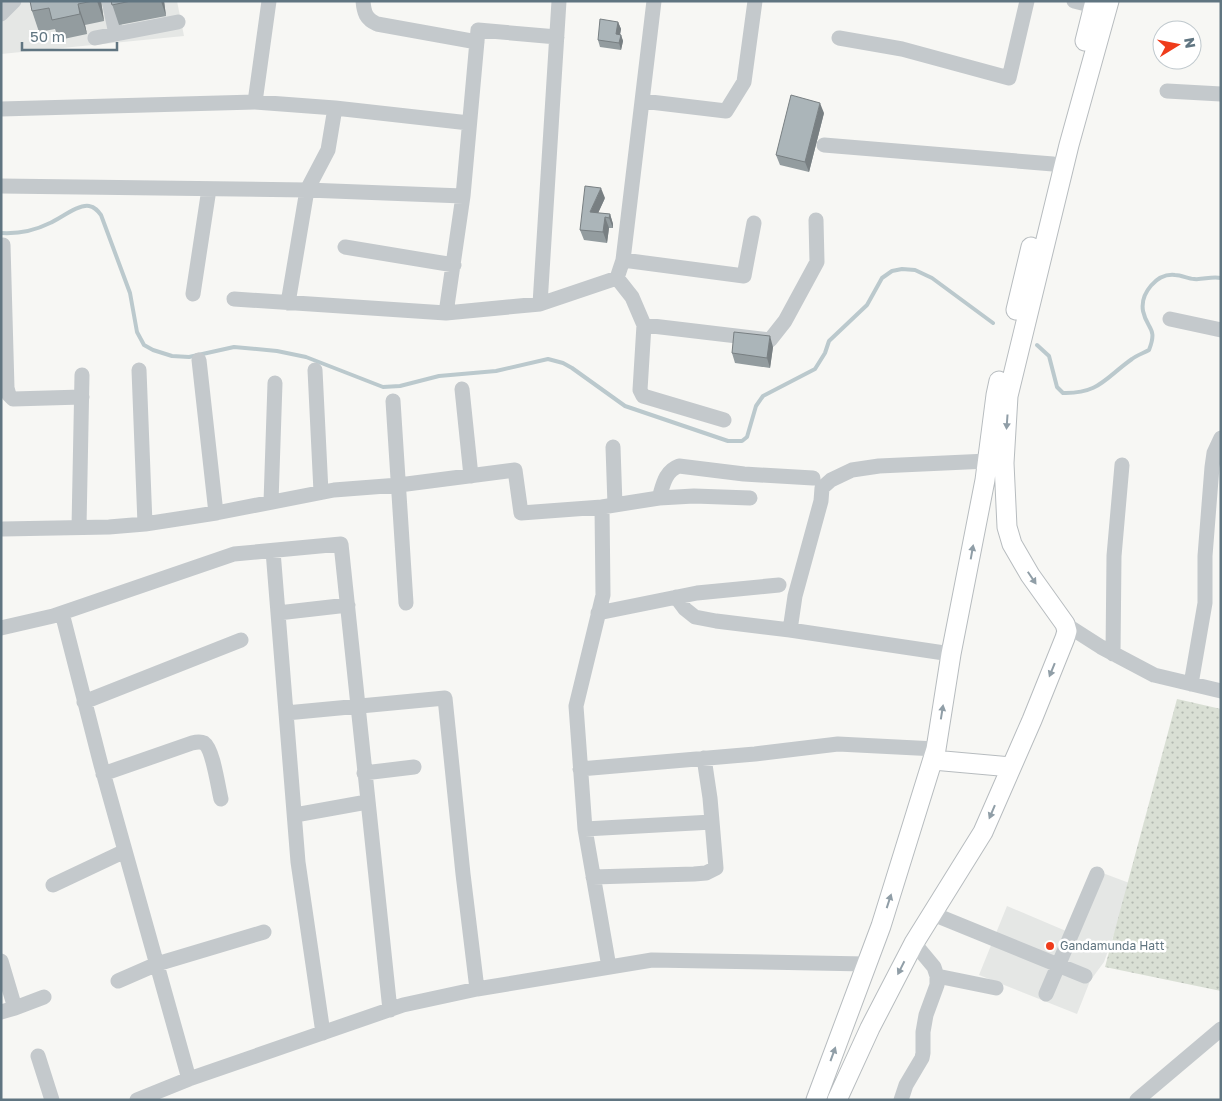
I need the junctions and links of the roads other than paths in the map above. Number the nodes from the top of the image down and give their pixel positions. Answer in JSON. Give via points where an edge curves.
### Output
{"nodes":[{"id":1,"x":14,"y":1,"type":"edge"},
{"id":2,"x":109,"y":1,"type":"edge"},
{"id":3,"x":269,"y":1,"type":"edge"},
{"id":4,"x":363,"y":1,"type":"edge"},
{"id":5,"x":559,"y":1,"type":"edge"},
{"id":6,"x":654,"y":1,"type":"edge"},
{"id":7,"x":755,"y":1,"type":"edge"},
{"id":8,"x":1027,"y":1,"type":"edge"},
{"id":9,"x":1074,"y":1,"type":"edge"},
{"id":10,"x":1099,"y":3,"type":"edge"},
{"id":11,"x":1,"y":14,"type":"edge"},
{"id":12,"x":178,"y":22,"type":"dead end"},
{"id":13,"x":116,"y":34,"type":"junction"},
{"id":14,"x":557,"y":37,"type":"junction"},
{"id":15,"x":95,"y":38,"type":"dead end"},
{"id":16,"x":839,"y":38,"type":"dead end"},
{"id":17,"x":477,"y":42,"type":"junction"},
{"id":18,"x":1167,"y":91,"type":"dead end"},
{"id":19,"x":1221,"y":94,"type":"edge"},
{"id":20,"x":642,"y":101,"type":"junction"},
{"id":21,"x":255,"y":102,"type":"junction"},
{"id":22,"x":335,"y":108,"type":"junction"},
{"id":23,"x":1,"y":109,"type":"edge"},
{"id":24,"x":469,"y":123,"type":"junction"},
{"id":25,"x":824,"y":145,"type":"dead end"},
{"id":26,"x":1053,"y":164,"type":"junction"},
{"id":27,"x":1,"y":186,"type":"edge"},
{"id":28,"x":209,"y":189,"type":"junction"},
{"id":29,"x":307,"y":190,"type":"junction"},
{"id":30,"x":463,"y":196,"type":"junction"},
{"id":31,"x":816,"y":220,"type":"dead end"},
{"id":32,"x":754,"y":223,"type":"dead end"},
{"id":33,"x":345,"y":247,"type":"dead end"},
{"id":34,"x":3,"y":255,"type":"edge"},
{"id":35,"x":623,"y":260,"type":"junction"},
{"id":36,"x":454,"y":265,"type":"junction"},
{"id":37,"x":617,"y":278,"type":"junction"},
{"id":38,"x":192,"y":294,"type":"dead end"},
{"id":39,"x":234,"y":299,"type":"dead end"},
{"id":40,"x":288,"y":302,"type":"junction"},
{"id":41,"x":540,"y":304,"type":"junction"},
{"id":42,"x":446,"y":313,"type":"junction"},
{"id":43,"x":1170,"y":319,"type":"dead end"},
{"id":44,"x":644,"y":325,"type":"junction"},
{"id":45,"x":1221,"y":330,"type":"edge"},
{"id":46,"x":200,"y":360,"type":"dead end"},
{"id":47,"x":140,"y":370,"type":"dead end"},
{"id":48,"x":315,"y":370,"type":"dead end"},
{"id":49,"x":82,"y":374,"type":"dead end"},
{"id":50,"x":275,"y":383,"type":"dead end"},
{"id":51,"x":462,"y":390,"type":"dead end"},
{"id":52,"x":82,"y":397,"type":"junction"},
{"id":53,"x":393,"y":400,"type":"dead end"},
{"id":54,"x":724,"y":420,"type":"dead end"},
{"id":55,"x":1221,"y":438,"type":"edge"},
{"id":56,"x":613,"y":447,"type":"dead end"},
{"id":57,"x":988,"y":461,"type":"junction"},
{"id":58,"x":1122,"y":465,"type":"dead end"},
{"id":59,"x":470,"y":476,"type":"junction"},
{"id":60,"x":813,"y":478,"type":"dead end"},
{"id":61,"x":399,"y":484,"type":"junction"},
{"id":62,"x":321,"y":492,"type":"junction"},
{"id":63,"x":659,"y":498,"type":"junction"},
{"id":64,"x":750,"y":498,"type":"dead end"},
{"id":65,"x":271,"y":502,"type":"junction"},
{"id":66,"x":609,"y":506,"type":"junction"},
{"id":67,"x":216,"y":513,"type":"junction"},
{"id":68,"x":145,"y":524,"type":"junction"},
{"id":69,"x":80,"y":527,"type":"junction"},
{"id":70,"x":3,"y":529,"type":"dead end"},
{"id":71,"x":273,"y":551,"type":"junction"},
{"id":72,"x":779,"y":585,"type":"dead end"},
{"id":73,"x":676,"y":598,"type":"junction"},
{"id":74,"x":406,"y":603,"type":"dead end"},
{"id":75,"x":348,"y":605,"type":"junction"},
{"id":76,"x":62,"y":613,"type":"junction"},
{"id":77,"x":278,"y":613,"type":"junction"},
{"id":78,"x":598,"y":613,"type":"junction"},
{"id":79,"x":1065,"y":624,"type":"junction"},
{"id":80,"x":1,"y":628,"type":"edge"},
{"id":81,"x":790,"y":630,"type":"junction"},
{"id":82,"x":241,"y":640,"type":"dead end"},
{"id":83,"x":951,"y":654,"type":"junction"},
{"id":84,"x":1113,"y":654,"type":"junction"},
{"id":85,"x":1191,"y":684,"type":"junction"},
{"id":86,"x":1221,"y":691,"type":"edge"},
{"id":87,"x":84,"y":702,"type":"junction"},
{"id":88,"x":359,"y":707,"type":"junction"},
{"id":89,"x":286,"y":713,"type":"junction"},
{"id":90,"x":935,"y":754,"type":"junction"},
{"id":91,"x":704,"y":758,"type":"junction"},
{"id":92,"x":414,"y":767,"type":"dead end"},
{"id":93,"x":1011,"y":768,"type":"junction"},
{"id":94,"x":580,"y":769,"type":"junction"},
{"id":95,"x":364,"y":773,"type":"junction"},
{"id":96,"x":103,"y":774,"type":"junction"},
{"id":97,"x":221,"y":800,"type":"dead end"},
{"id":98,"x":367,"y":802,"type":"junction"},
{"id":99,"x":295,"y":815,"type":"junction"},
{"id":100,"x":712,"y":822,"type":"junction"},
{"id":101,"x":586,"y":829,"type":"junction"},
{"id":102,"x":125,"y":851,"type":"junction"},
{"id":103,"x":1097,"y":874,"type":"dead end"},
{"id":104,"x":593,"y":877,"type":"junction"},
{"id":105,"x":53,"y":885,"type":"dead end"},
{"id":106,"x":933,"y":914,"type":"junction"},
{"id":107,"x":264,"y":932,"type":"dead end"},
{"id":108,"x":914,"y":943,"type":"junction"},
{"id":109,"x":1,"y":961,"type":"edge"},
{"id":110,"x":157,"y":964,"type":"junction"},
{"id":111,"x":866,"y":964,"type":"junction"},
{"id":112,"x":1058,"y":966,"type":"junction"},
{"id":113,"x":609,"y":967,"type":"junction"},
{"id":114,"x":937,"y":976,"type":"junction"},
{"id":115,"x":1085,"y":976,"type":"dead end"},
{"id":116,"x":118,"y":981,"type":"dead end"},
{"id":117,"x":996,"y":988,"type":"dead end"},
{"id":118,"x":477,"y":989,"type":"junction"},
{"id":119,"x":1046,"y":994,"type":"dead end"},
{"id":120,"x":44,"y":997,"type":"dead end"},
{"id":121,"x":8,"y":1010,"type":"edge"},
{"id":122,"x":390,"y":1010,"type":"junction"},
{"id":123,"x":1221,"y":1029,"type":"edge"},
{"id":124,"x":323,"y":1033,"type":"junction"},
{"id":125,"x":38,"y":1056,"type":"dead end"},
{"id":126,"x":189,"y":1079,"type":"junction"},
{"id":127,"x":52,"y":1100,"type":"edge"},
{"id":128,"x":137,"y":1100,"type":"edge"},
{"id":129,"x":816,"y":1100,"type":"edge"},
{"id":130,"x":837,"y":1100,"type":"edge"},
{"id":131,"x":901,"y":1100,"type":"edge"},
{"id":132,"x":1137,"y":1100,"type":"edge"}],
"edges":[{"from":1,"to":11,"type":"street"},
{"from":2,"to":13,"type":"street"},
{"from":3,"to":21,"type":"street"},
{"from":4,"to":17,"type":"street","via":[[364,13],[377,24]]},
{"from":5,"to":14,"type":"street"},
{"from":6,"to":20,"type":"street"},
{"from":7,"to":20,"type":"street","via":[[744,82],[726,111]]},
{"from":8,"to":16,"type":"street","via":[[1009,78],[902,49]]},
{"from":9,"to":10,"type":"street"},
{"from":10,"to":26,"type":"main road"},
{"from":10,"to":79,"type":"main road","one_way":true,"via":[[1069,145],[1008,396],[1004,463],[1007,527],[1012,544]]},
{"from":12,"to":13,"type":"street"},
{"from":13,"to":15,"type":"street"},
{"from":14,"to":17,"type":"street","via":[[478,30]]},
{"from":14,"to":41,"type":"street"},
{"from":17,"to":24,"type":"street"},
{"from":18,"to":19,"type":"street"},
{"from":20,"to":35,"type":"street"},
{"from":21,"to":22,"type":"street"},
{"from":21,"to":23,"type":"street"},
{"from":22,"to":24,"type":"street"},
{"from":22,"to":29,"type":"street","via":[[328,150]]},
{"from":24,"to":30,"type":"street"},
{"from":25,"to":26,"type":"street"},
{"from":26,"to":57,"type":"main road","via":[[996,395]]},
{"from":27,"to":28,"type":"street"},
{"from":28,"to":29,"type":"street"},
{"from":28,"to":38,"type":"street"},
{"from":29,"to":30,"type":"street"},
{"from":29,"to":40,"type":"street"},
{"from":30,"to":36,"type":"street"},
{"from":31,"to":44,"type":"street","via":[[817,262],[785,321],[770,340]]},
{"from":32,"to":35,"type":"street","via":[[744,276]]},
{"from":33,"to":36,"type":"street"},
{"from":34,"to":52,"type":"street","via":[[9,395],[14,399]]},
{"from":35,"to":37,"type":"street"},
{"from":36,"to":42,"type":"street"},
{"from":37,"to":41,"type":"street"},
{"from":37,"to":44,"type":"street","via":[[632,297]]},
{"from":39,"to":40,"type":"street"},
{"from":40,"to":42,"type":"street"},
{"from":41,"to":42,"type":"street"},
{"from":43,"to":45,"type":"street"},
{"from":44,"to":54,"type":"street","via":[[640,390],[643,396]]},
{"from":46,"to":67,"type":"street"},
{"from":47,"to":68,"type":"street"},
{"from":48,"to":62,"type":"street"},
{"from":49,"to":52,"type":"street"},
{"from":50,"to":65,"type":"street"},
{"from":51,"to":59,"type":"street"},
{"from":52,"to":69,"type":"street"},
{"from":53,"to":61,"type":"street"},
{"from":55,"to":85,"type":"street","via":[[1212,466],[1205,604]]},
{"from":56,"to":66,"type":"street"},
{"from":57,"to":81,"type":"street","via":[[879,466],[852,470],[831,480],[822,488],[795,596]]},
{"from":83,"to":57,"type":"main road","one_way":true},
{"from":58,"to":84,"type":"street","via":[[1114,556]]},
{"from":59,"to":61,"type":"street"},
{"from":59,"to":66,"type":"street","via":[[515,470],[520,513]]},
{"from":60,"to":63,"type":"street","via":[[679,466],[667,474]]},
{"from":61,"to":62,"type":"street"},
{"from":61,"to":74,"type":"street"},
{"from":62,"to":65,"type":"street"},
{"from":63,"to":64,"type":"street"},
{"from":63,"to":66,"type":"street"},
{"from":65,"to":67,"type":"street"},
{"from":66,"to":78,"type":"street","via":[[603,595]]},
{"from":67,"to":68,"type":"street"},
{"from":68,"to":69,"type":"street"},
{"from":69,"to":70,"type":"street"},
{"from":71,"to":75,"type":"street","via":[[341,544]]},
{"from":71,"to":76,"type":"street","via":[[234,554]]},
{"from":71,"to":77,"type":"street"},
{"from":72,"to":73,"type":"street"},
{"from":73,"to":78,"type":"street"},
{"from":73,"to":81,"type":"street","via":[[696,617]]},
{"from":75,"to":77,"type":"street"},
{"from":75,"to":88,"type":"street"},
{"from":76,"to":80,"type":"street"},
{"from":76,"to":87,"type":"street"},
{"from":77,"to":89,"type":"street"},
{"from":78,"to":94,"type":"street","via":[[576,706]]},
{"from":79,"to":84,"type":"street"},
{"from":79,"to":93,"type":"main road","one_way":true,"via":[[1061,649]]},
{"from":81,"to":83,"type":"street"},
{"from":82,"to":87,"type":"street"},
{"from":90,"to":83,"type":"main road","one_way":true},
{"from":84,"to":85,"type":"street","via":[[1154,675]]},
{"from":85,"to":86,"type":"street"},
{"from":87,"to":96,"type":"street"},
{"from":88,"to":89,"type":"street"},
{"from":88,"to":95,"type":"street"},
{"from":88,"to":118,"type":"street","via":[[445,698]]},
{"from":89,"to":99,"type":"street"},
{"from":90,"to":91,"type":"street","via":[[838,744]]},
{"from":90,"to":93,"type":"main road"},
{"from":111,"to":90,"type":"main road","one_way":true},
{"from":91,"to":94,"type":"street"},
{"from":91,"to":100,"type":"street"},
{"from":92,"to":95,"type":"street"},
{"from":93,"to":106,"type":"main road","one_way":true,"via":[[983,832]]},
{"from":94,"to":101,"type":"street"},
{"from":95,"to":98,"type":"street"},
{"from":96,"to":97,"type":"street","via":[[200,742],[210,752]]},
{"from":96,"to":102,"type":"street"},
{"from":98,"to":99,"type":"street"},
{"from":98,"to":122,"type":"street"},
{"from":99,"to":124,"type":"street","via":[[298,862]]},
{"from":100,"to":101,"type":"street"},
{"from":100,"to":104,"type":"street","via":[[716,868],[706,873]]},
{"from":101,"to":104,"type":"street"},
{"from":102,"to":105,"type":"street"},
{"from":102,"to":110,"type":"street"},
{"from":103,"to":112,"type":"street"},
{"from":104,"to":113,"type":"street"},
{"from":106,"to":108,"type":"main road"},
{"from":106,"to":112,"type":"street"},
{"from":107,"to":110,"type":"street"},
{"from":108,"to":114,"type":"street","via":[[934,967]]},
{"from":108,"to":130,"type":"main road","one_way":true},
{"from":109,"to":121,"type":"street"},
{"from":110,"to":116,"type":"street"},
{"from":110,"to":126,"type":"street"},
{"from":111,"to":113,"type":"street","via":[[652,960]]},
{"from":129,"to":111,"type":"main road","one_way":true},
{"from":112,"to":115,"type":"street"},
{"from":112,"to":119,"type":"street"},
{"from":113,"to":118,"type":"street"},
{"from":114,"to":117,"type":"street"},
{"from":114,"to":131,"type":"street","via":[[922,1032],[922,1058],[906,1084]]},
{"from":118,"to":122,"type":"street"},
{"from":120,"to":121,"type":"street"},
{"from":122,"to":124,"type":"street"},
{"from":123,"to":132,"type":"street"},
{"from":124,"to":126,"type":"street"},
{"from":125,"to":127,"type":"street"},
{"from":126,"to":128,"type":"street"}]}
